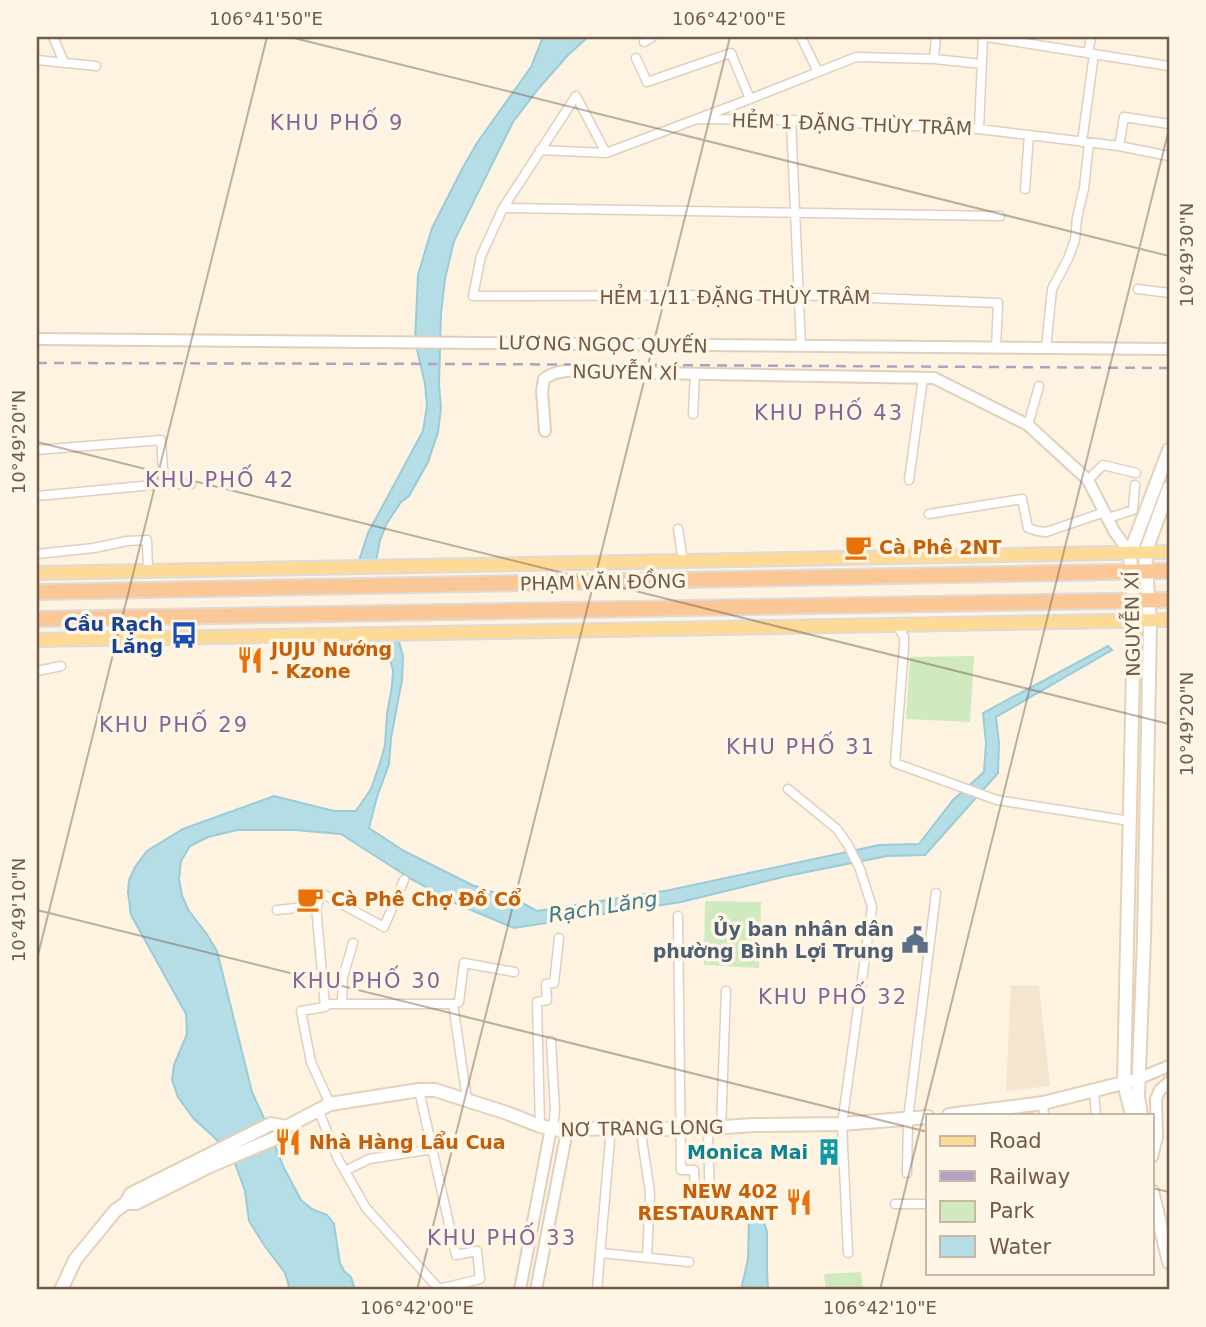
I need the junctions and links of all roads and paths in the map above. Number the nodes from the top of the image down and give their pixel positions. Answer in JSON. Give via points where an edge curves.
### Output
{"nodes":[{"id":1,"x":53,"y":37,"type":"edge"},
{"id":2,"x":652,"y":37,"type":"edge"},
{"id":3,"x":801,"y":37,"type":"edge"},
{"id":4,"x":936,"y":37,"type":"edge"},
{"id":5,"x":985,"y":37,"type":"edge"},
{"id":6,"x":1091,"y":37,"type":"edge"},
{"id":7,"x":643,"y":42,"type":"dead end"},
{"id":8,"x":1091,"y":54,"type":"junction"},
{"id":9,"x":636,"y":58,"type":"dead end"},
{"id":10,"x":934,"y":59,"type":"junction"},
{"id":11,"x":37,"y":61,"type":"edge"},
{"id":12,"x":64,"y":62,"type":"junction"},
{"id":13,"x":982,"y":64,"type":"junction"},
{"id":14,"x":96,"y":66,"type":"dead end"},
{"id":15,"x":1169,"y":66,"type":"edge"},
{"id":16,"x":818,"y":72,"type":"junction"},
{"id":17,"x":750,"y":99,"type":"junction"},
{"id":18,"x":697,"y":119,"type":"junction"},
{"id":19,"x":791,"y":120,"type":"junction"},
{"id":20,"x":1169,"y":124,"type":"edge"},
{"id":21,"x":979,"y":129,"type":"junction"},
{"id":22,"x":1028,"y":135,"type":"junction"},
{"id":23,"x":1085,"y":142,"type":"junction"},
{"id":24,"x":1119,"y":146,"type":"junction"},
{"id":25,"x":540,"y":150,"type":"junction"},
{"id":26,"x":606,"y":153,"type":"junction"},
{"id":27,"x":1169,"y":156,"type":"edge"},
{"id":28,"x":1025,"y":189,"type":"dead end"},
{"id":29,"x":503,"y":208,"type":"junction"},
{"id":30,"x":795,"y":212,"type":"junction"},
{"id":31,"x":1000,"y":216,"type":"dead end"},
{"id":32,"x":1138,"y":289,"type":"dead end"},
{"id":33,"x":1169,"y":293,"type":"edge"},
{"id":34,"x":799,"y":295,"type":"junction"},
{"id":35,"x":37,"y":339,"type":"edge"},
{"id":36,"x":801,"y":346,"type":"junction"},
{"id":37,"x":996,"y":348,"type":"junction"},
{"id":38,"x":1046,"y":348,"type":"junction"},
{"id":39,"x":1169,"y":349,"type":"edge"},
{"id":40,"x":695,"y":373,"type":"junction"},
{"id":41,"x":923,"y":377,"type":"junction"},
{"id":42,"x":1039,"y":386,"type":"dead end"},
{"id":43,"x":693,"y":414,"type":"dead end"},
{"id":44,"x":1028,"y":425,"type":"junction"},
{"id":45,"x":545,"y":431,"type":"dead end"},
{"id":46,"x":37,"y":450,"type":"edge"},
{"id":47,"x":1169,"y":450,"type":"edge"},
{"id":48,"x":1136,"y":473,"type":"dead end"},
{"id":49,"x":909,"y":480,"type":"dead end"},
{"id":50,"x":1088,"y":480,"type":"junction"},
{"id":51,"x":164,"y":484,"type":"junction"},
{"id":52,"x":191,"y":484,"type":"dead end"},
{"id":53,"x":1135,"y":485,"type":"dead end"},
{"id":54,"x":1169,"y":488,"type":"edge"},
{"id":55,"x":37,"y":496,"type":"edge"},
{"id":56,"x":929,"y":514,"type":"dead end"},
{"id":57,"x":1107,"y":515,"type":"junction"},
{"id":58,"x":678,"y":529,"type":"dead end"},
{"id":59,"x":1169,"y":552,"type":"edge"},
{"id":60,"x":1130,"y":553,"type":"junction"},
{"id":61,"x":1146,"y":553,"type":"junction"},
{"id":62,"x":37,"y":554,"type":"edge"},
{"id":63,"x":683,"y":561,"type":"junction"},
{"id":64,"x":148,"y":571,"type":"junction"},
{"id":65,"x":1169,"y":571,"type":"edge"},
{"id":66,"x":1131,"y":572,"type":"junction"},
{"id":67,"x":1146,"y":572,"type":"junction"},
{"id":68,"x":37,"y":573,"type":"edge"},
{"id":69,"x":147,"y":590,"type":"junction"},
{"id":70,"x":37,"y":592,"type":"edge"},
{"id":71,"x":1133,"y":600,"type":"junction"},
{"id":72,"x":1148,"y":600,"type":"junction"},
{"id":73,"x":1169,"y":600,"type":"edge"},
{"id":74,"x":966,"y":603,"type":"junction"},
{"id":75,"x":37,"y":619,"type":"edge"},
{"id":76,"x":1134,"y":620,"type":"junction"},
{"id":77,"x":1149,"y":620,"type":"junction"},
{"id":78,"x":1169,"y":620,"type":"edge"},
{"id":79,"x":967,"y":623,"type":"junction"},
{"id":80,"x":897,"y":625,"type":"junction"},
{"id":81,"x":37,"y":640,"type":"edge"},
{"id":82,"x":61,"y":666,"type":"dead end"},
{"id":83,"x":37,"y":671,"type":"edge"},
{"id":84,"x":788,"y":789,"type":"dead end"},
{"id":85,"x":1130,"y":821,"type":"junction"},
{"id":86,"x":404,"y":880,"type":"dead end"},
{"id":87,"x":936,"y":893,"type":"dead end"},
{"id":88,"x":316,"y":906,"type":"junction"},
{"id":89,"x":277,"y":910,"type":"dead end"},
{"id":90,"x":678,"y":916,"type":"dead end"},
{"id":91,"x":559,"y":938,"type":"dead end"},
{"id":92,"x":353,"y":943,"type":"dead end"},
{"id":93,"x":514,"y":972,"type":"dead end"},
{"id":94,"x":726,"y":991,"type":"dead end"},
{"id":95,"x":325,"y":1004,"type":"junction"},
{"id":96,"x":342,"y":1004,"type":"junction"},
{"id":97,"x":453,"y":1004,"type":"junction"},
{"id":98,"x":551,"y":1041,"type":"dead end"},
{"id":99,"x":1169,"y":1066,"type":"edge"},
{"id":100,"x":1140,"y":1078,"type":"junction"},
{"id":101,"x":1169,"y":1082,"type":"edge"},
{"id":102,"x":1124,"y":1083,"type":"junction"},
{"id":103,"x":419,"y":1090,"type":"junction"},
{"id":104,"x":1094,"y":1091,"type":"junction"},
{"id":105,"x":467,"y":1100,"type":"junction"},
{"id":106,"x":324,"y":1106,"type":"junction"},
{"id":107,"x":1044,"y":1109,"type":"edge"},
{"id":108,"x":966,"y":1114,"type":"edge"},
{"id":109,"x":1096,"y":1114,"type":"edge"},
{"id":110,"x":1132,"y":1114,"type":"edge"},
{"id":111,"x":1141,"y":1114,"type":"edge"},
{"id":112,"x":926,"y":1117,"type":"edge"},
{"id":113,"x":908,"y":1119,"type":"junction"},
{"id":114,"x":842,"y":1124,"type":"junction"},
{"id":115,"x":640,"y":1127,"type":"junction"},
{"id":116,"x":548,"y":1128,"type":"junction"},
{"id":117,"x":611,"y":1128,"type":"junction"},
{"id":118,"x":714,"y":1128,"type":"junction"},
{"id":119,"x":679,"y":1130,"type":"junction"},
{"id":120,"x":567,"y":1131,"type":"junction"},
{"id":121,"x":282,"y":1132,"type":"junction"},
{"id":122,"x":433,"y":1149,"type":"junction"},
{"id":123,"x":1154,"y":1149,"type":"edge"},
{"id":124,"x":209,"y":1161,"type":"junction"},
{"id":125,"x":345,"y":1171,"type":"junction"},
{"id":126,"x":906,"y":1173,"type":"dead end"},
{"id":127,"x":695,"y":1189,"type":"dead end"},
{"id":128,"x":1154,"y":1199,"type":"edge"},
{"id":129,"x":895,"y":1204,"type":"dead end"},
{"id":130,"x":926,"y":1204,"type":"edge"},
{"id":131,"x":710,"y":1212,"type":"dead end"},
{"id":132,"x":601,"y":1253,"type":"junction"},
{"id":133,"x":848,"y":1253,"type":"dead end"},
{"id":134,"x":647,"y":1258,"type":"junction"},
{"id":135,"x":689,"y":1262,"type":"dead end"},
{"id":136,"x":1169,"y":1262,"type":"edge"},
{"id":137,"x":439,"y":1289,"type":"edge"},
{"id":138,"x":61,"y":1290,"type":"edge"},
{"id":139,"x":520,"y":1290,"type":"edge"},
{"id":140,"x":536,"y":1290,"type":"edge"},
{"id":141,"x":597,"y":1290,"type":"edge"}],
"edges":[{"from":1,"to":12,"type":"street"},
{"from":2,"to":7,"type":"street"},
{"from":3,"to":16,"type":"street"},
{"from":4,"to":10,"type":"street"},
{"from":5,"to":8,"type":"street"},
{"from":5,"to":13,"type":"street"},
{"from":6,"to":8,"type":"street"},
{"from":8,"to":15,"type":"street"},
{"from":8,"to":23,"type":"street"},
{"from":9,"to":17,"type":"street","via":[[647,82],[731,53]]},
{"from":10,"to":13,"type":"street"},
{"from":10,"to":16,"type":"street","via":[[856,57]]},
{"from":11,"to":12,"type":"street"},
{"from":12,"to":14,"type":"street"},
{"from":13,"to":21,"type":"street"},
{"from":16,"to":17,"type":"street"},
{"from":17,"to":18,"type":"street"},
{"from":18,"to":19,"type":"street","name":"HẺM 1 ĐẶNG THÙY TRÂM"},
{"from":18,"to":26,"type":"street","name":"HẺM 1 ĐẶNG THÙY TRÂM"},
{"from":19,"to":21,"type":"street","name":"HẺM 1 ĐẶNG THÙY TRÂM"},
{"from":19,"to":30,"type":"street"},
{"from":20,"to":24,"type":"street","via":[[1124,117]]},
{"from":21,"to":22,"type":"street","name":"HẺM 1 ĐẶNG THÙY TRÂM"},
{"from":22,"to":23,"type":"street","name":"HẺM 1 ĐẶNG THÙY TRÂM"},
{"from":22,"to":28,"type":"street"},
{"from":23,"to":24,"type":"street","name":"HẺM 1 ĐẶNG THÙY TRÂM"},
{"from":23,"to":38,"type":"street","via":[[1084,188],[1075,240],[1052,289]]},
{"from":24,"to":27,"type":"street","name":"HẺM 1 ĐẶNG THÙY TRÂM"},
{"from":25,"to":26,"type":"street","name":"HẺM 1 ĐẶNG THÙY TRÂM"},
{"from":25,"to":26,"type":"street","via":[[576,96]]},
{"from":25,"to":29,"type":"street"},
{"from":29,"to":30,"type":"street"},
{"from":29,"to":34,"type":"street","name":"HẺM 1/11 ĐẶNG THÙY TRÂM","via":[[481,256],[473,296]]},
{"from":30,"to":31,"type":"street"},
{"from":30,"to":34,"type":"street"},
{"from":32,"to":33,"type":"street"},
{"from":34,"to":36,"type":"street"},
{"from":34,"to":37,"type":"street","name":"HẺM 1/11 ĐẶNG THÙY TRÂM","via":[[998,303]]},
{"from":35,"to":36,"type":"street","name":"LƯƠNG NGỌC QUYẾN"},
{"from":36,"to":37,"type":"street","name":"LƯƠNG NGỌC QUYẾN"},
{"from":37,"to":38,"type":"street","name":"LƯƠNG NGỌC QUYẾN"},
{"from":38,"to":39,"type":"street","name":"LƯƠNG NGỌC QUYẾN"},
{"from":40,"to":41,"type":"street","name":"NGUYỄN XÍ"},
{"from":40,"to":43,"type":"street"},
{"from":40,"to":45,"type":"street","name":"NGUYỄN XÍ","via":[[565,370],[549,375],[542,391]]},
{"from":41,"to":44,"type":"street","name":"NGUYỄN XÍ","via":[[934,378]]},
{"from":41,"to":49,"type":"street"},
{"from":42,"to":44,"type":"street"},
{"from":44,"to":50,"type":"street","name":"NGUYỄN XÍ"},
{"from":46,"to":51,"type":"street","via":[[161,440]]},
{"from":47,"to":60,"type":"main road"},
{"from":48,"to":50,"type":"street","via":[[1103,465]]},
{"from":50,"to":57,"type":"street","name":"NGUYỄN XÍ"},
{"from":51,"to":52,"type":"street"},
{"from":51,"to":55,"type":"street"},
{"from":53,"to":57,"type":"street","via":[[1133,510]]},
{"from":54,"to":61,"type":"main road","name":"NGUYỄN XÍ"},
{"from":56,"to":57,"type":"street","via":[[1022,499],[1028,527],[1046,533]]},
{"from":57,"to":60,"type":"street","name":"NGUYỄN XÍ"},
{"from":58,"to":63,"type":"street"},
{"from":59,"to":61,"type":"main road","name":"PHẠM VĂN ĐỒNG"},
{"from":60,"to":61,"type":"main road","name":"PHẠM VĂN ĐỒNG"},
{"from":60,"to":63,"type":"main road","name":"PHẠM VĂN ĐỒNG"},
{"from":60,"to":66,"type":"main road","name":"NGUYỄN XÍ"},
{"from":61,"to":67,"type":"main road","name":"NGUYỄN XÍ"},
{"from":62,"to":64,"type":"street","via":[[147,540]]},
{"from":63,"to":64,"type":"main road","name":"PHẠM VĂN ĐỒNG"},
{"from":64,"to":68,"type":"main road","name":"PHẠM VĂN ĐỒNG"},
{"from":64,"to":69,"type":"main road"},
{"from":65,"to":67,"type":"highway","name":"PHẠM VĂN ĐỒNG"},
{"from":66,"to":67,"type":"highway","name":"PHẠM VĂN ĐỒNG"},
{"from":66,"to":69,"type":"highway","name":"PHẠM VĂN ĐỒNG"},
{"from":66,"to":71,"type":"main road","name":"NGUYỄN XÍ"},
{"from":67,"to":72,"type":"main road","name":"NGUYỄN XÍ"},
{"from":69,"to":70,"type":"highway","name":"PHẠM VĂN ĐỒNG"},
{"from":71,"to":72,"type":"highway","name":"PHẠM VĂN ĐỒNG"},
{"from":71,"to":74,"type":"highway","name":"PHẠM VĂN ĐỒNG"},
{"from":71,"to":76,"type":"main road","name":"NGUYỄN XÍ"},
{"from":72,"to":73,"type":"highway","name":"PHẠM VĂN ĐỒNG"},
{"from":72,"to":77,"type":"main road","name":"NGUYỄN XÍ"},
{"from":74,"to":75,"type":"highway","name":"PHẠM VĂN ĐỒNG"},
{"from":74,"to":79,"type":"main road"},
{"from":76,"to":77,"type":"main road"},
{"from":76,"to":79,"type":"main road"},
{"from":76,"to":85,"type":"main road","name":"NGUYỄN XÍ"},
{"from":77,"to":78,"type":"main road"},
{"from":77,"to":100,"type":"main road","name":"NGUYỄN XÍ"},
{"from":79,"to":80,"type":"main road"},
{"from":80,"to":81,"type":"main road"},
{"from":80,"to":85,"type":"street","via":[[904,646],[895,763],[997,800]]},
{"from":82,"to":83,"type":"street"},
{"from":84,"to":114,"type":"street","via":[[837,829],[860,869],[872,907]]},
{"from":85,"to":102,"type":"main road","name":"NGUYỄN XÍ"},
{"from":86,"to":88,"type":"street","via":[[384,927],[324,894]]},
{"from":87,"to":113,"type":"street"},
{"from":88,"to":89,"type":"street"},
{"from":88,"to":95,"type":"street"},
{"from":90,"to":119,"type":"street"},
{"from":91,"to":116,"type":"street","via":[[554,983],[546,984],[547,1000],[537,1002]]},
{"from":92,"to":96,"type":"street","via":[[343,978]]},
{"from":93,"to":97,"type":"street","via":[[464,963],[459,1002]]},
{"from":94,"to":118,"type":"street"},
{"from":95,"to":96,"type":"street"},
{"from":95,"to":106,"type":"street","via":[[301,1011]]},
{"from":96,"to":97,"type":"street"},
{"from":97,"to":105,"type":"street"},
{"from":98,"to":116,"type":"street","via":[[555,1110]]},
{"from":99,"to":100,"type":"street"},
{"from":100,"to":102,"type":"main road"},
{"from":100,"to":111,"type":"main road","name":"NGUYỄN XÍ"},
{"from":101,"to":123,"type":"street","via":[[1156,1099]]},
{"from":102,"to":104,"type":"main road"},
{"from":102,"to":110,"type":"main road","name":"NGUYỄN XÍ"},
{"from":103,"to":105,"type":"main road","name":"NƠ TRANG LONG"},
{"from":103,"to":106,"type":"main road","name":"NƠ TRANG LONG"},
{"from":103,"to":122,"type":"street"},
{"from":104,"to":107,"type":"main road"},
{"from":104,"to":109,"type":"street"},
{"from":105,"to":116,"type":"main road","name":"NƠ TRANG LONG"},
{"from":106,"to":121,"type":"main road","name":"NƠ TRANG LONG"},
{"from":106,"to":125,"type":"street"},
{"from":107,"to":108,"type":"main road"},
{"from":112,"to":113,"type":"main road","name":"NƠ TRANG LONG"},
{"from":113,"to":114,"type":"main road","name":"NƠ TRANG LONG"},
{"from":113,"to":126,"type":"street"},
{"from":114,"to":118,"type":"main road","name":"NƠ TRANG LONG"},
{"from":114,"to":133,"type":"street"},
{"from":115,"to":117,"type":"main road","name":"NƠ TRANG LONG"},
{"from":115,"to":119,"type":"main road","name":"NƠ TRANG LONG"},
{"from":115,"to":134,"type":"street","via":[[650,1192]]},
{"from":116,"to":120,"type":"main road","name":"NƠ TRANG LONG"},
{"from":116,"to":139,"type":"street"},
{"from":117,"to":120,"type":"main road","name":"NƠ TRANG LONG"},
{"from":117,"to":132,"type":"street"},
{"from":118,"to":119,"type":"main road","name":"NƠ TRANG LONG"},
{"from":118,"to":131,"type":"street"},
{"from":119,"to":127,"type":"street","via":[[681,1170],[694,1170]]},
{"from":120,"to":140,"type":"street"},
{"from":121,"to":124,"type":"main road","name":"NƠ TRANG LONG"},
{"from":121,"to":124,"type":"main road","via":[[271,1124]]},
{"from":122,"to":125,"type":"street","via":[[369,1159]]},
{"from":122,"to":137,"type":"street","via":[[456,1255],[477,1251],[480,1279]]},
{"from":124,"to":138,"type":"main road","via":[[131,1194],[75,1260]]},
{"from":125,"to":137,"type":"street","via":[[366,1208]]},
{"from":128,"to":136,"type":"main road"},
{"from":129,"to":130,"type":"street"},
{"from":132,"to":134,"type":"street"},
{"from":132,"to":141,"type":"street"},
{"from":134,"to":135,"type":"street"}]}
